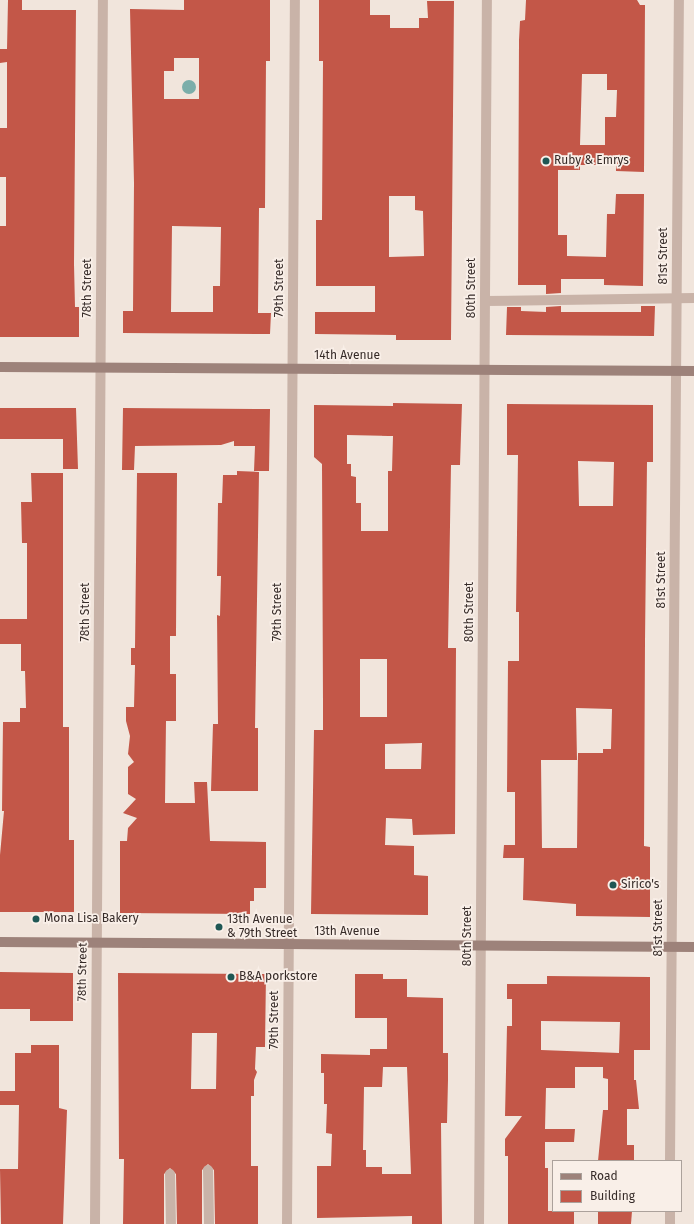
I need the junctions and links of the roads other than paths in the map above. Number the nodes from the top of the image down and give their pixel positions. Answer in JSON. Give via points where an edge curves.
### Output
{"nodes":[{"id":1,"x":103,"y":0,"type":"edge"},
{"id":2,"x":295,"y":0,"type":"edge"},
{"id":3,"x":487,"y":0,"type":"edge"},
{"id":4,"x":679,"y":0,"type":"edge"},
{"id":5,"x":677,"y":298,"type":"junction"},
{"id":6,"x":694,"y":298,"type":"edge"},
{"id":7,"x":485,"y":301,"type":"junction"},
{"id":8,"x":0,"y":366,"type":"edge"},
{"id":9,"x":100,"y":367,"type":"junction"},
{"id":10,"x":292,"y":369,"type":"junction"},
{"id":11,"x":484,"y":369,"type":"junction"},
{"id":12,"x":676,"y":371,"type":"junction"},
{"id":13,"x":694,"y":371,"type":"edge"},
{"id":14,"x":0,"y":942,"type":"edge"},
{"id":15,"x":97,"y":942,"type":"junction"},
{"id":16,"x":288,"y":944,"type":"junction"},
{"id":17,"x":481,"y":946,"type":"junction"},
{"id":18,"x":672,"y":947,"type":"junction"},
{"id":19,"x":694,"y":947,"type":"edge"},
{"id":20,"x":670,"y":1160,"type":"edge"},
{"id":21,"x":208,"y":1170,"type":"dead end"},
{"id":22,"x":170,"y":1174,"type":"dead end"},
{"id":23,"x":670,"y":1212,"type":"edge"},
{"id":24,"x":95,"y":1224,"type":"edge"},
{"id":25,"x":171,"y":1224,"type":"edge"},
{"id":26,"x":209,"y":1224,"type":"edge"},
{"id":27,"x":287,"y":1224,"type":"edge"},
{"id":28,"x":479,"y":1224,"type":"edge"},
{"id":29,"x":670,"y":1224,"type":"edge"}],
"edges":[{"from":1,"to":9,"type":"street","name":"78th Street"},
{"from":2,"to":10,"type":"street","name":"79th Street"},
{"from":3,"to":7,"type":"street","name":"80th Street"},
{"from":4,"to":5,"type":"street","name":"81st Street"},
{"from":5,"to":6,"type":"street"},
{"from":5,"to":7,"type":"street"},
{"from":5,"to":12,"type":"street","name":"81st Street"},
{"from":7,"to":11,"type":"street","name":"80th Street"},
{"from":8,"to":9,"type":"main road","name":"14th Avenue"},
{"from":9,"to":10,"type":"main road","name":"14th Avenue"},
{"from":9,"to":15,"type":"street","name":"78th Street"},
{"from":10,"to":11,"type":"main road","name":"14th Avenue"},
{"from":10,"to":16,"type":"street","name":"79th Street"},
{"from":11,"to":12,"type":"main road","name":"14th Avenue"},
{"from":11,"to":17,"type":"street","name":"80th Street"},
{"from":12,"to":13,"type":"main road","name":"14th Avenue"},
{"from":12,"to":18,"type":"street","name":"81st Street"},
{"from":14,"to":15,"type":"main road","name":"13th Avenue"},
{"from":15,"to":16,"type":"main road","name":"13th Avenue"},
{"from":15,"to":24,"type":"street","name":"78th Street"},
{"from":16,"to":17,"type":"main road","name":"13th Avenue"},
{"from":16,"to":27,"type":"street","name":"79th Street"},
{"from":17,"to":18,"type":"main road","name":"13th Avenue"},
{"from":17,"to":28,"type":"street","name":"80th Street"},
{"from":18,"to":19,"type":"main road","name":"13th Avenue"},
{"from":18,"to":20,"type":"street","name":"81st Street"},
{"from":21,"to":26,"type":"street"},
{"from":22,"to":25,"type":"street"},
{"from":23,"to":29,"type":"street"}]}
